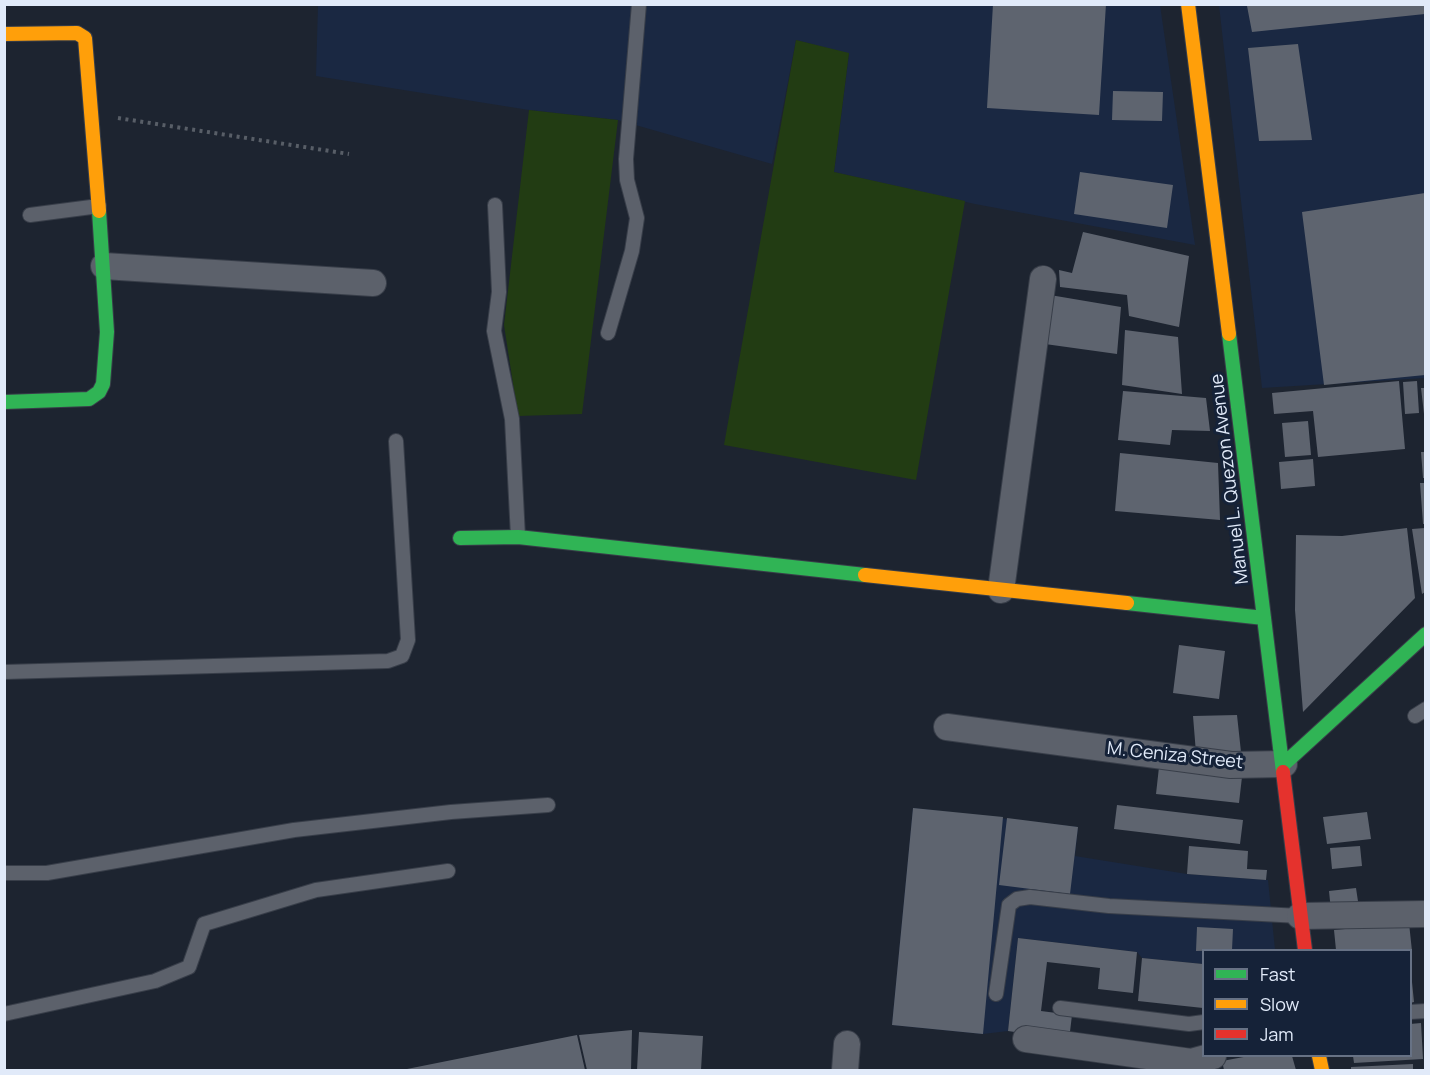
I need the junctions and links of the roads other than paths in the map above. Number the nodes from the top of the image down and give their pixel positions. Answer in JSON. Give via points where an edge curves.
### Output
{"nodes":[{"id":1,"x":639,"y":4,"type":"edge"},
{"id":2,"x":1188,"y":4,"type":"edge"},
{"id":3,"x":4,"y":34,"type":"edge"},
{"id":4,"x":495,"y":205,"type":"dead end"},
{"id":5,"x":99,"y":206,"type":"junction"},
{"id":6,"x":30,"y":216,"type":"dead end"},
{"id":7,"x":104,"y":266,"type":"junction"},
{"id":8,"x":1043,"y":279,"type":"dead end"},
{"id":9,"x":373,"y":283,"type":"dead end"},
{"id":10,"x":608,"y":333,"type":"dead end"},
{"id":11,"x":4,"y":402,"type":"edge"},
{"id":12,"x":396,"y":441,"type":"dead end"},
{"id":13,"x":518,"y":537,"type":"junction"},
{"id":14,"x":460,"y":538,"type":"dead end"},
{"id":15,"x":1001,"y":591,"type":"junction"},
{"id":16,"x":1264,"y":618,"type":"junction"},
{"id":17,"x":1425,"y":634,"type":"edge"},
{"id":18,"x":4,"y":672,"type":"edge"},
{"id":19,"x":947,"y":727,"type":"dead end"},
{"id":20,"x":1284,"y":764,"type":"junction"},
{"id":21,"x":548,"y":805,"type":"dead end"},
{"id":22,"x":448,"y":871,"type":"dead end"},
{"id":23,"x":4,"y":873,"type":"edge"},
{"id":24,"x":1425,"y":914,"type":"edge"},
{"id":25,"x":1300,"y":916,"type":"junction"},
{"id":26,"x":1305,"y":949,"type":"edge"},
{"id":27,"x":996,"y":994,"type":"dead end"},
{"id":28,"x":1060,"y":1008,"type":"dead end"},
{"id":29,"x":4,"y":1014,"type":"edge"},
{"id":30,"x":1202,"y":1022,"type":"edge"},
{"id":31,"x":1026,"y":1039,"type":"dead end"},
{"id":32,"x":847,"y":1044,"type":"dead end"},
{"id":33,"x":1209,"y":1057,"type":"edge"},
{"id":34,"x":845,"y":1071,"type":"edge"}],
"edges":[{"from":1,"to":10,"type":"lane","via":[[627,159],[627,180],[637,218],[632,251]]},
{"from":2,"to":16,"type":"street","name":"Manuel L. Quezon Avenue"},
{"from":3,"to":5,"type":"street","via":[[77,33],[85,38]]},
{"from":4,"to":13,"type":"lane","via":[[499,292],[494,331],[512,419]]},
{"from":5,"to":6,"type":"lane"},
{"from":5,"to":7,"type":"street"},
{"from":7,"to":9,"type":"street"},
{"from":7,"to":11,"type":"street","via":[[107,332],[99,392],[89,399]]},
{"from":8,"to":15,"type":"street"},
{"from":12,"to":18,"type":"lane","via":[[408,640],[402,656],[388,661]]},
{"from":13,"to":14,"type":"street"},
{"from":13,"to":15,"type":"street"},
{"from":15,"to":16,"type":"street"},
{"from":16,"to":20,"type":"street","name":"Manuel L. Quezon Avenue"},
{"from":17,"to":20,"type":"street"},
{"from":19,"to":20,"type":"street","name":"M. Ceniza Street","via":[[1231,765]]},
{"from":20,"to":25,"type":"street","name":"Manuel L. Quezon Avenue"},
{"from":21,"to":23,"type":"lane","via":[[294,830],[58,871]]},
{"from":22,"to":29,"type":"lane","via":[[316,890],[204,924],[189,967],[155,981]]},
{"from":24,"to":25,"type":"street"},
{"from":25,"to":26,"type":"street","name":"Manuel L. Quezon Avenue"},
{"from":25,"to":27,"type":"lane","via":[[1017,899],[1009,905]]},
{"from":28,"to":30,"type":"lane","via":[[1189,1024]]},
{"from":31,"to":33,"type":"street","via":[[1191,1062]]},
{"from":32,"to":34,"type":"street"}]}
